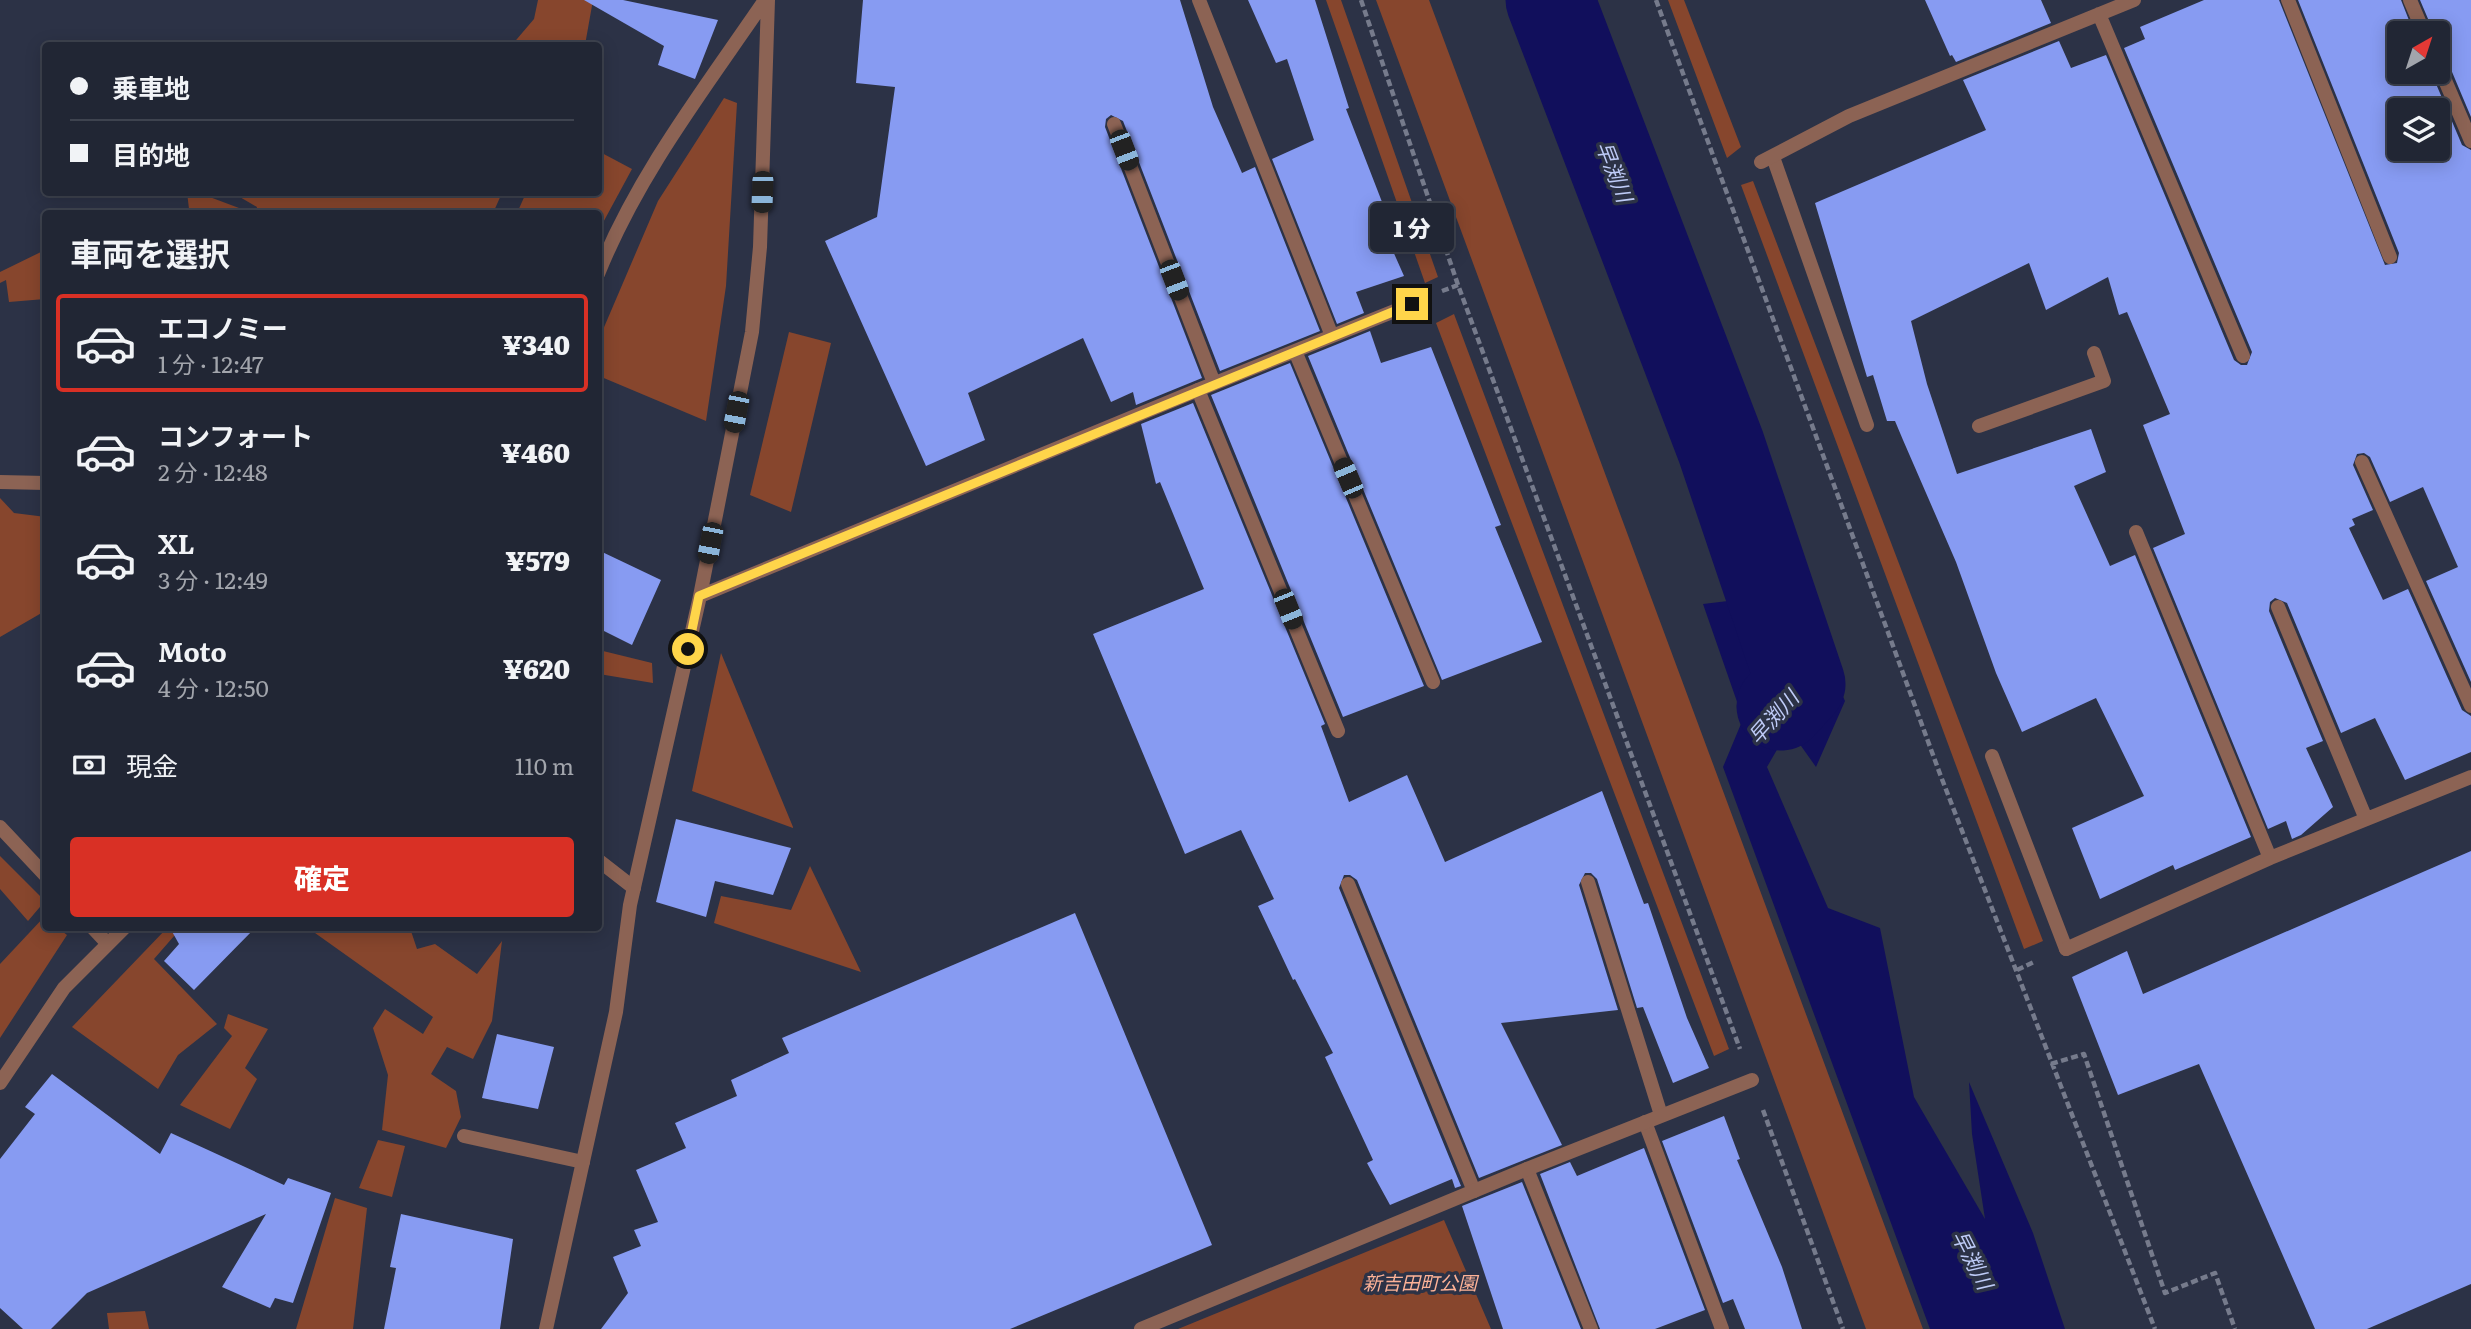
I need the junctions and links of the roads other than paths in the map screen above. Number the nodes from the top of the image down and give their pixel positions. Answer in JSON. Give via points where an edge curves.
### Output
{"nodes":[{"id":1,"x":767,"y":0,"type":"edge"},
{"id":2,"x":1199,"y":0,"type":"edge"},
{"id":3,"x":2134,"y":0,"type":"edge"},
{"id":4,"x":2288,"y":0,"type":"edge"},
{"id":5,"x":2410,"y":0,"type":"edge"},
{"id":6,"x":2099,"y":15,"type":"junction"},
{"id":7,"x":2419,"y":21,"type":"edge"},
{"id":8,"x":2447,"y":84,"type":"edge"},
{"id":9,"x":1114,"y":124,"type":"dead end"},
{"id":10,"x":2471,"y":141,"type":"edge"},
{"id":11,"x":2389,"y":257,"type":"dead end"},
{"id":12,"x":602,"y":265,"type":"edge"},
{"id":13,"x":1412,"y":304,"type":"dead end"},
{"id":14,"x":1332,"y":335,"type":"junction"},
{"id":15,"x":1295,"y":351,"type":"junction"},
{"id":16,"x":2094,"y":353,"type":"dead end"},
{"id":17,"x":2243,"y":356,"type":"dead end"},
{"id":18,"x":1214,"y":383,"type":"junction"},
{"id":19,"x":1198,"y":390,"type":"junction"},
{"id":20,"x":1867,"y":425,"type":"dead end"},
{"id":21,"x":1979,"y":426,"type":"dead end"},
{"id":22,"x":2362,"y":462,"type":"dead end"},
{"id":23,"x":0,"y":482,"type":"edge"},
{"id":24,"x":42,"y":483,"type":"edge"},
{"id":25,"x":2136,"y":532,"type":"dead end"},
{"id":26,"x":699,"y":596,"type":"junction"},
{"id":27,"x":2278,"y":607,"type":"dead end"},
{"id":28,"x":1433,"y":682,"type":"dead end"},
{"id":29,"x":2471,"y":706,"type":"edge"},
{"id":30,"x":1338,"y":731,"type":"dead end"},
{"id":31,"x":1992,"y":755,"type":"dead end"},
{"id":32,"x":2471,"y":777,"type":"edge"},
{"id":33,"x":2366,"y":819,"type":"junction"},
{"id":34,"x":0,"y":827,"type":"edge"},
{"id":35,"x":2270,"y":858,"type":"junction"},
{"id":36,"x":602,"y":863,"type":"edge"},
{"id":37,"x":42,"y":873,"type":"edge"},
{"id":38,"x":1588,"y":883,"type":"dead end"},
{"id":39,"x":1348,"y":884,"type":"dead end"},
{"id":40,"x":634,"y":888,"type":"junction"},
{"id":41,"x":96,"y":931,"type":"edge"},
{"id":42,"x":121,"y":931,"type":"edge"},
{"id":43,"x":107,"y":943,"type":"junction"},
{"id":44,"x":1752,"y":1080,"type":"road end"},
{"id":45,"x":0,"y":1083,"type":"edge"},
{"id":46,"x":1661,"y":1115,"type":"junction"},
{"id":47,"x":1645,"y":1122,"type":"junction"},
{"id":48,"x":464,"y":1136,"type":"dead end"},
{"id":49,"x":583,"y":1162,"type":"junction"},
{"id":50,"x":1527,"y":1169,"type":"junction"},
{"id":51,"x":1474,"y":1191,"type":"junction"},
{"id":52,"x":546,"y":1329,"type":"edge"},
{"id":53,"x":1141,"y":1329,"type":"edge"},
{"id":54,"x":1591,"y":1329,"type":"edge"},
{"id":55,"x":1722,"y":1329,"type":"edge"}],
"edges":[{"from":1,"to":12,"type":"street","via":[[652,166]]},
{"from":1,"to":26,"type":"street","via":[[760,247],[752,332]]},
{"from":2,"to":14,"type":"street"},
{"from":3,"to":6,"type":"street"},
{"from":4,"to":11,"type":"street"},
{"from":5,"to":7,"type":"street"},
{"from":6,"to":17,"type":"street"},
{"from":6,"to":20,"type":"street","via":[[1849,116],[1767,160]]},
{"from":8,"to":10,"type":"street"},
{"from":9,"to":18,"type":"street"},
{"from":13,"to":14,"type":"street"},
{"from":14,"to":15,"type":"street"},
{"from":15,"to":18,"type":"street"},
{"from":15,"to":28,"type":"street"},
{"from":16,"to":21,"type":"street","via":[[2104,381]]},
{"from":18,"to":19,"type":"street"},
{"from":19,"to":26,"type":"street"},
{"from":19,"to":30,"type":"street"},
{"from":22,"to":29,"type":"street"},
{"from":23,"to":24,"type":"street"},
{"from":25,"to":35,"type":"street"},
{"from":26,"to":40,"type":"street"},
{"from":27,"to":33,"type":"street"},
{"from":31,"to":35,"type":"street","via":[[2066,949]]},
{"from":32,"to":33,"type":"street"},
{"from":33,"to":35,"type":"street"},
{"from":34,"to":37,"type":"street"},
{"from":36,"to":40,"type":"street"},
{"from":38,"to":46,"type":"street"},
{"from":39,"to":51,"type":"street"},
{"from":40,"to":49,"type":"street","via":[[616,1012]]},
{"from":41,"to":43,"type":"street"},
{"from":42,"to":43,"type":"street"},
{"from":43,"to":45,"type":"street","via":[[64,988]]},
{"from":44,"to":46,"type":"street"},
{"from":46,"to":47,"type":"street"},
{"from":47,"to":50,"type":"street"},
{"from":47,"to":55,"type":"street"},
{"from":48,"to":49,"type":"street"},
{"from":49,"to":52,"type":"street"},
{"from":50,"to":51,"type":"street"},
{"from":50,"to":54,"type":"street"},
{"from":51,"to":53,"type":"street"}]}
